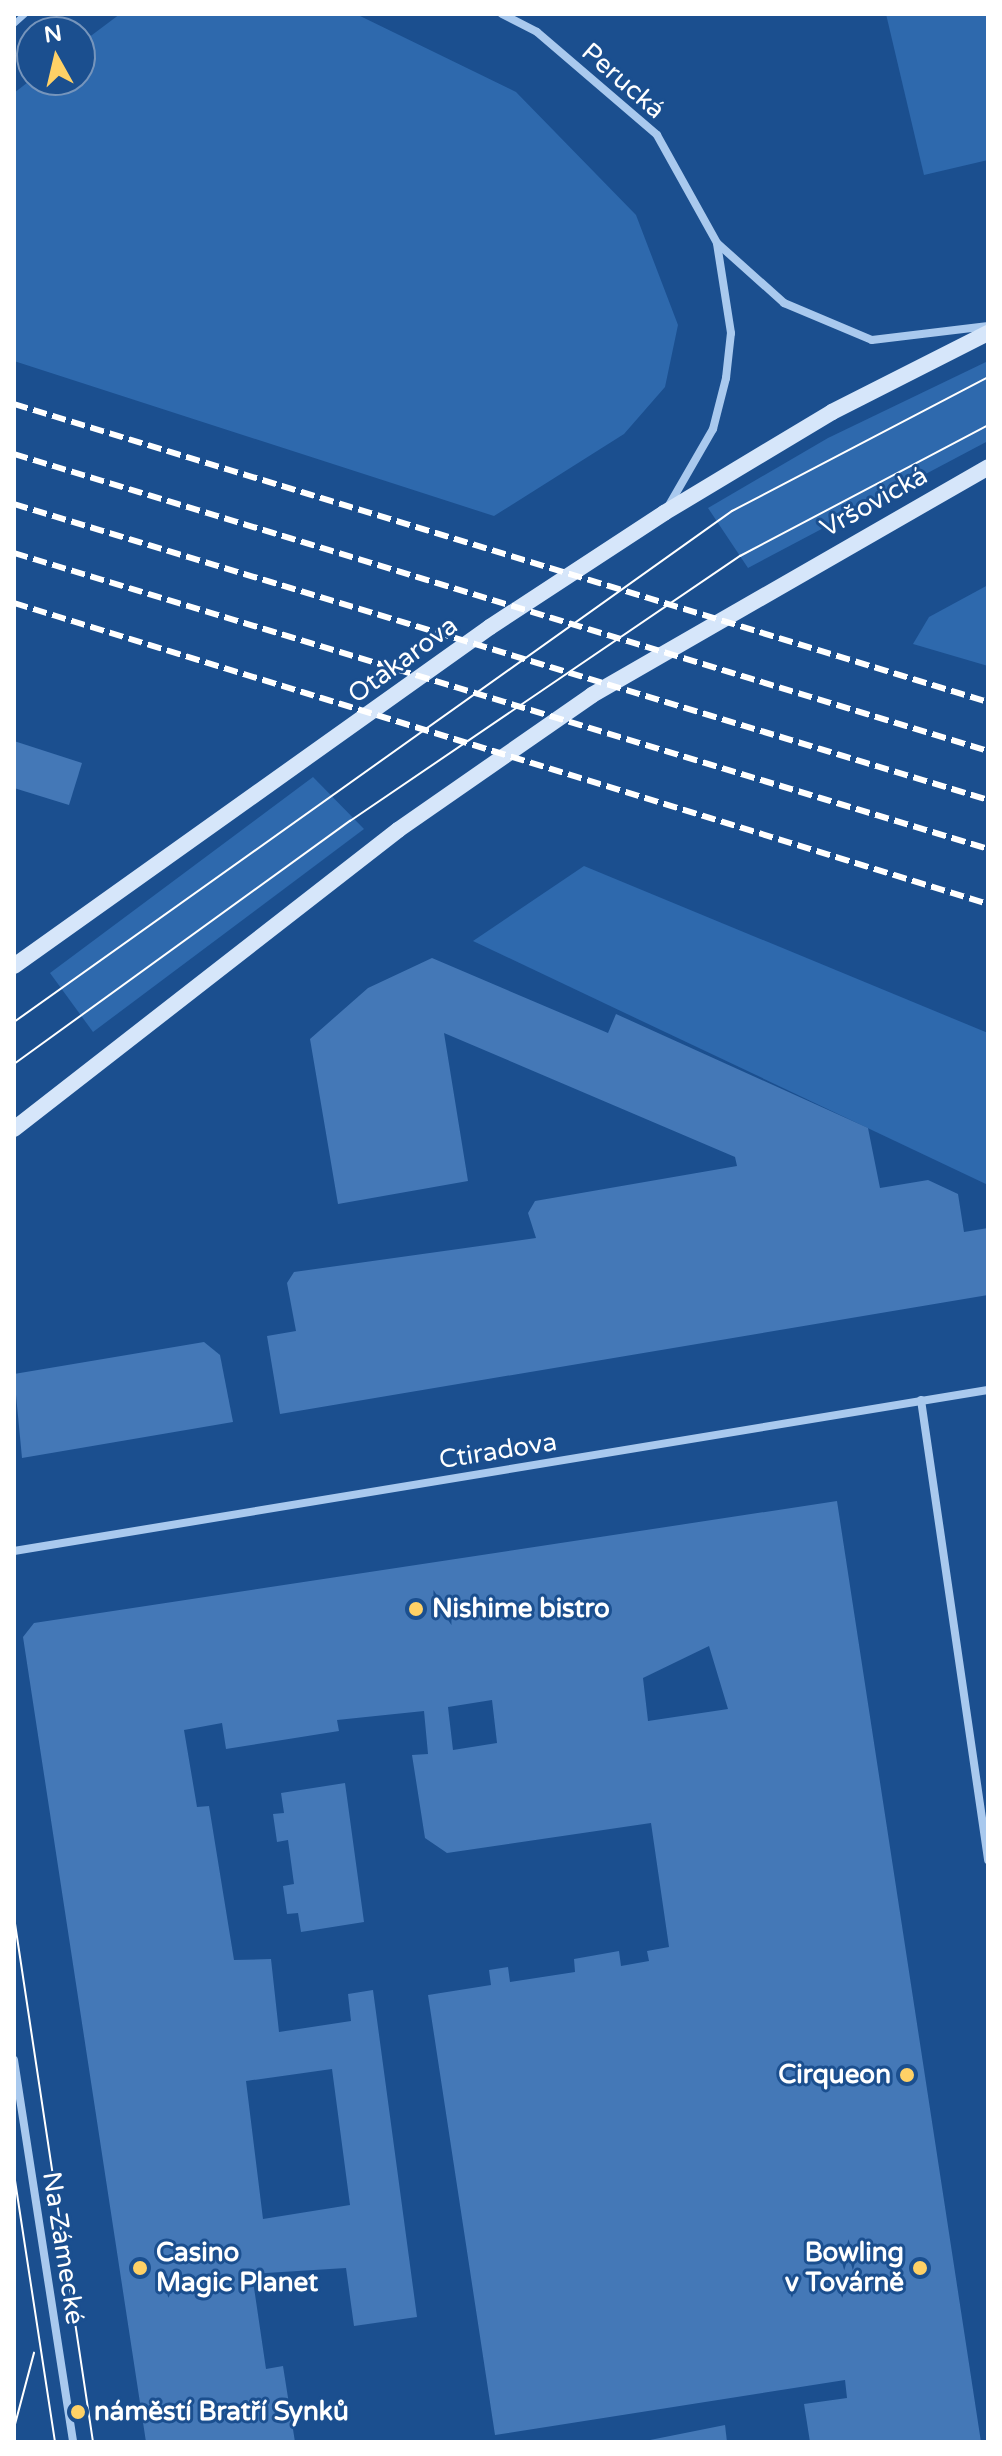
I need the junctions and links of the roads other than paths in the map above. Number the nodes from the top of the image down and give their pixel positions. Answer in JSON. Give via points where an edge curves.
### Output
{"nodes":[{"id":1,"x":25,"y":14,"type":"edge"},
{"id":2,"x":502,"y":14,"type":"edge"},
{"id":3,"x":14,"y":24,"type":"edge"},
{"id":4,"x":717,"y":243,"type":"junction"},
{"id":5,"x":988,"y":326,"type":"edge"},
{"id":6,"x":988,"y":333,"type":"edge"},
{"id":7,"x":988,"y":467,"type":"edge"},
{"id":8,"x":664,"y":513,"type":"junction"},
{"id":9,"x":14,"y":966,"type":"edge"},
{"id":10,"x":14,"y":1129,"type":"edge"},
{"id":11,"x":988,"y":1390,"type":"edge"},
{"id":12,"x":921,"y":1400,"type":"junction"},
{"id":13,"x":14,"y":1551,"type":"edge"},
{"id":14,"x":988,"y":1860,"type":"edge"},
{"id":15,"x":14,"y":2060,"type":"edge"},
{"id":16,"x":73,"y":2442,"type":"edge"}],
"edges":[{"from":1,"to":3,"type":"lane"},
{"from":2,"to":4,"type":"street","name":"Perucká","via":[[537,32],[657,135]]},
{"from":4,"to":5,"type":"street","name":"Perucká","via":[[784,303],[872,340]]},
{"from":4,"to":8,"type":"street","name":"Perucká","via":[[730,318],[726,378],[713,429]]},
{"from":6,"to":8,"type":"main road","name":"Otakarova","via":[[832,412]]},
{"from":7,"to":10,"type":"main road","name":"Vršovická","via":[[785,579],[592,695],[398,830]]},
{"from":8,"to":9,"type":"main road","name":"Otakarova","via":[[490,627]]},
{"from":11,"to":12,"type":"street","name":"Ctiradova"},
{"from":12,"to":13,"type":"street","name":"Ctiradova"},
{"from":12,"to":14,"type":"street"},
{"from":15,"to":16,"type":"street","name":"Na Zámecké"}]}
